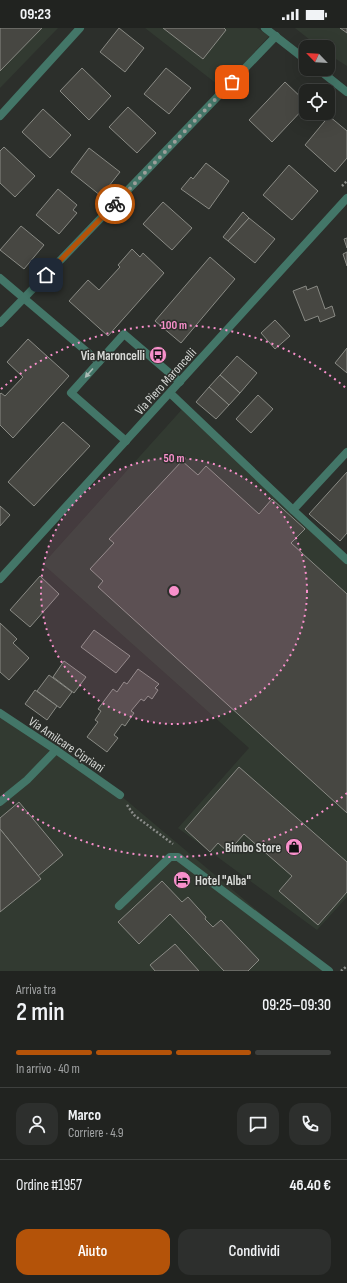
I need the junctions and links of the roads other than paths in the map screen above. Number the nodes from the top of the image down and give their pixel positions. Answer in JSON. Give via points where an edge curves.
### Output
{"nodes":[{"id":1,"x":80,"y":28,"type":"edge"},
{"id":2,"x":265,"y":28,"type":"edge"},
{"id":3,"x":276,"y":36,"type":"junction"},
{"id":4,"x":299,"y":54,"type":"edge"},
{"id":5,"x":327,"y":76,"type":"edge"},
{"id":6,"x":347,"y":92,"type":"edge"},
{"id":7,"x":0,"y":116,"type":"edge"},
{"id":8,"x":347,"y":198,"type":"edge"},
{"id":9,"x":0,"y":278,"type":"edge"},
{"id":10,"x":24,"y":298,"type":"junction"},
{"id":11,"x":0,"y":323,"type":"edge"},
{"id":12,"x":99,"y":362,"type":"junction"},
{"id":13,"x":180,"y":382,"type":"junction"},
{"id":14,"x":170,"y":393,"type":"junction"},
{"id":15,"x":126,"y":442,"type":"junction"},
{"id":16,"x":347,"y":452,"type":"edge"},
{"id":17,"x":294,"y":510,"type":"junction"},
{"id":18,"x":347,"y":560,"type":"edge"},
{"id":19,"x":0,"y":579,"type":"edge"},
{"id":20,"x":0,"y":713,"type":"edge"},
{"id":21,"x":56,"y":750,"type":"junction"},
{"id":22,"x":120,"y":795,"type":"dead end"},
{"id":23,"x":0,"y":802,"type":"edge"},
{"id":24,"x":119,"y":906,"type":"dead end"},
{"id":25,"x":328,"y":971,"type":"edge"}],
"edges":[{"from":1,"to":7,"type":"street"},
{"from":2,"to":3,"type":"street"},
{"from":3,"to":4,"type":"street"},
{"from":3,"to":10,"type":"street"},
{"from":5,"to":6,"type":"street"},
{"from":8,"to":13,"type":"street","name":"Via Piero Maroncelli"},
{"from":9,"to":10,"type":"street"},
{"from":10,"to":11,"type":"street"},
{"from":10,"to":12,"type":"street"},
{"from":12,"to":13,"type":"street","via":[[124,334]]},
{"from":12,"to":15,"type":"street","one_way":true,"via":[[71,393]]},
{"from":13,"to":14,"type":"street","name":"Via Piero Maroncelli"},
{"from":14,"to":15,"type":"street","name":"Via Piero Maroncelli"},
{"from":14,"to":17,"type":"street"},
{"from":15,"to":19,"type":"street","name":"Via Piero Maroncelli"},
{"from":16,"to":17,"type":"street"},
{"from":17,"to":18,"type":"street"},
{"from":20,"to":21,"type":"street","name":"Via Amilcare Cipriani"},
{"from":21,"to":22,"type":"street","name":"Via Amilcare Cipriani"},
{"from":21,"to":23,"type":"street","via":[[27,780]]},
{"from":24,"to":25,"type":"street","via":[[170,857],[178,857]]}]}
